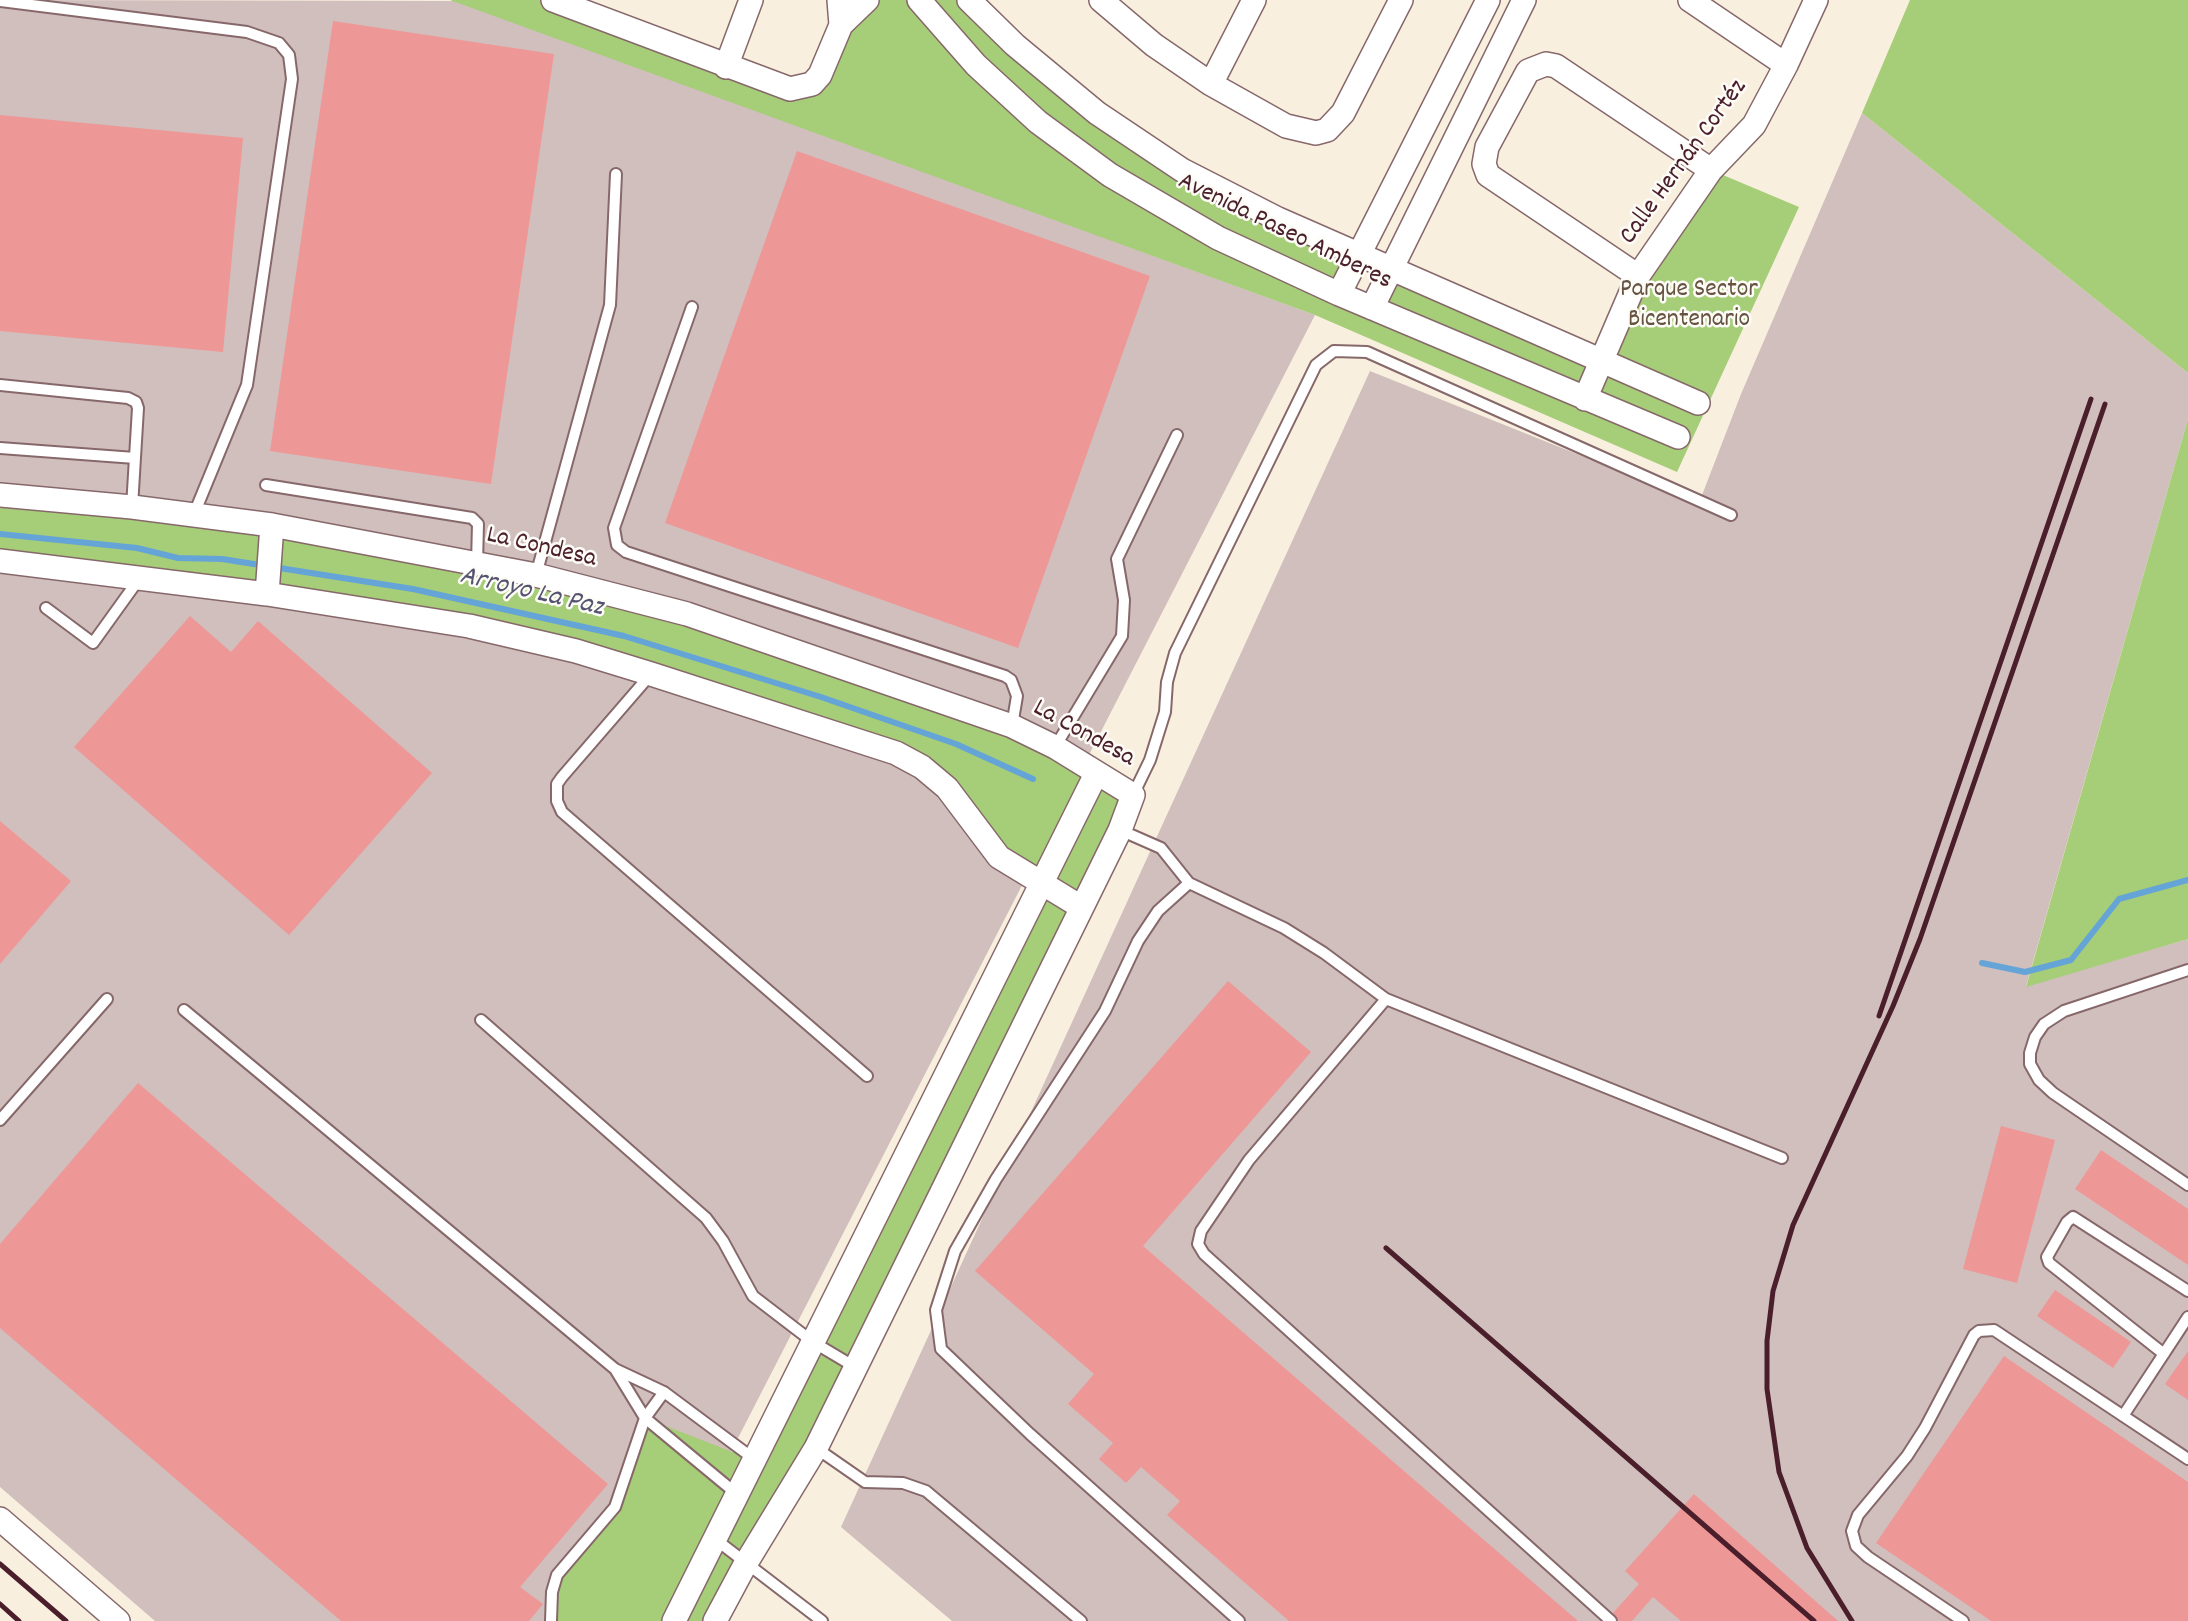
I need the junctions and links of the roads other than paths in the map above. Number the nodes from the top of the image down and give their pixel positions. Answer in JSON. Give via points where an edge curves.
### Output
{"nodes":[{"id":1,"x":553,"y":0,"type":"edge"},
{"id":2,"x":751,"y":0,"type":"edge"},
{"id":3,"x":839,"y":0,"type":"edge"},
{"id":4,"x":867,"y":0,"type":"edge"},
{"id":5,"x":919,"y":0,"type":"edge"},
{"id":6,"x":969,"y":0,"type":"edge"},
{"id":7,"x":1254,"y":0,"type":"edge"},
{"id":8,"x":1401,"y":0,"type":"edge"},
{"id":9,"x":1488,"y":0,"type":"edge"},
{"id":10,"x":1524,"y":0,"type":"edge"},
{"id":11,"x":1690,"y":0,"type":"edge"},
{"id":12,"x":1816,"y":0,"type":"edge"},
{"id":13,"x":0,"y":1,"type":"edge"},
{"id":14,"x":1104,"y":1,"type":"edge"},
{"id":15,"x":841,"y":25,"type":"junction"},
{"id":16,"x":1786,"y":65,"type":"junction"},
{"id":17,"x":726,"y":67,"type":"junction"},
{"id":18,"x":1211,"y":84,"type":"junction"},
{"id":19,"x":1711,"y":170,"type":"junction"},
{"id":20,"x":616,"y":174,"type":"dead end"},
{"id":21,"x":1359,"y":255,"type":"junction"},
{"id":22,"x":1390,"y":269,"type":"junction"},
{"id":23,"x":1638,"y":276,"type":"junction"},
{"id":24,"x":1339,"y":294,"type":"junction"},
{"id":25,"x":692,"y":307,"type":"dead end"},
{"id":26,"x":1372,"y":308,"type":"junction"},
{"id":27,"x":1602,"y":361,"type":"junction"},
{"id":28,"x":0,"y":385,"type":"edge"},
{"id":29,"x":1585,"y":399,"type":"junction"},
{"id":30,"x":1698,"y":403,"type":"dead end"},
{"id":31,"x":1177,"y":435,"type":"dead end"},
{"id":32,"x":1678,"y":437,"type":"dead end"},
{"id":33,"x":0,"y":448,"type":"edge"},
{"id":34,"x":135,"y":458,"type":"junction"},
{"id":35,"x":266,"y":485,"type":"dead end"},
{"id":36,"x":0,"y":495,"type":"edge"},
{"id":37,"x":132,"y":507,"type":"junction"},
{"id":38,"x":194,"y":514,"type":"junction"},
{"id":39,"x":1731,"y":515,"type":"dead end"},
{"id":40,"x":273,"y":532,"type":"junction"},
{"id":41,"x":0,"y":561,"type":"edge"},
{"id":42,"x":477,"y":563,"type":"junction"},
{"id":43,"x":536,"y":575,"type":"junction"},
{"id":44,"x":141,"y":577,"type":"junction"},
{"id":45,"x":268,"y":586,"type":"junction"},
{"id":46,"x":46,"y":608,"type":"dead end"},
{"id":47,"x":651,"y":674,"type":"junction"},
{"id":48,"x":1012,"y":726,"type":"junction"},
{"id":49,"x":1055,"y":747,"type":"junction"},
{"id":50,"x":1096,"y":774,"type":"junction"},
{"id":51,"x":1133,"y":795,"type":"junction"},
{"id":52,"x":1120,"y":830,"type":"junction"},
{"id":53,"x":1189,"y":883,"type":"junction"},
{"id":54,"x":1041,"y":884,"type":"junction"},
{"id":55,"x":1081,"y":907,"type":"junction"},
{"id":56,"x":2188,"y":970,"type":"edge"},
{"id":57,"x":107,"y":999,"type":"dead end"},
{"id":58,"x":1386,"y":999,"type":"junction"},
{"id":59,"x":184,"y":1010,"type":"dead end"},
{"id":60,"x":481,"y":1020,"type":"dead end"},
{"id":61,"x":867,"y":1076,"type":"dead end"},
{"id":62,"x":0,"y":1120,"type":"edge"},
{"id":63,"x":1782,"y":1158,"type":"dead end"},
{"id":64,"x":2188,"y":1185,"type":"edge"},
{"id":65,"x":2188,"y":1291,"type":"edge"},
{"id":66,"x":2188,"y":1317,"type":"edge"},
{"id":67,"x":813,"y":1342,"type":"junction"},
{"id":68,"x":2164,"y":1354,"type":"junction"},
{"id":69,"x":855,"y":1367,"type":"junction"},
{"id":70,"x":615,"y":1369,"type":"junction"},
{"id":71,"x":664,"y":1392,"type":"junction"},
{"id":72,"x":2123,"y":1416,"type":"junction"},
{"id":73,"x":645,"y":1418,"type":"junction"},
{"id":74,"x":817,"y":1448,"type":"junction"},
{"id":75,"x":2188,"y":1459,"type":"edge"},
{"id":76,"x":757,"y":1461,"type":"junction"},
{"id":77,"x":738,"y":1495,"type":"junction"},
{"id":78,"x":0,"y":1519,"type":"edge"},
{"id":79,"x":715,"y":1539,"type":"junction"},
{"id":80,"x":746,"y":1563,"type":"junction"},
{"id":81,"x":681,"y":1619,"type":"edge"},
{"id":82,"x":117,"y":1621,"type":"edge"},
{"id":83,"x":551,"y":1621,"type":"edge"},
{"id":84,"x":715,"y":1621,"type":"edge"},
{"id":85,"x":822,"y":1621,"type":"edge"},
{"id":86,"x":1081,"y":1621,"type":"edge"},
{"id":87,"x":1240,"y":1621,"type":"edge"},
{"id":88,"x":1611,"y":1621,"type":"edge"},
{"id":89,"x":1963,"y":1621,"type":"edge"}],
"edges":[{"from":1,"to":17,"type":"street"},
{"from":2,"to":17,"type":"street"},
{"from":3,"to":15,"type":"street"},
{"from":4,"to":15,"type":"street"},
{"from":5,"to":24,"type":"street","name":"Avenida Paseo Amberes","via":[[975,65],[1038,122],[1110,176],[1218,237]]},
{"from":6,"to":21,"type":"street","name":"Avenida Paseo Amberes","via":[[1097,113],[1182,170]]},
{"from":7,"to":18,"type":"street"},
{"from":8,"to":18,"type":"street","via":[[1343,113],[1327,130],[1303,132]]},
{"from":9,"to":21,"type":"street"},
{"from":10,"to":22,"type":"street"},
{"from":11,"to":16,"type":"street"},
{"from":12,"to":16,"type":"street","name":"Calle Hernán Cortéz"},
{"from":13,"to":38,"type":"lane","via":[[247,32],[279,43],[289,55],[292,79],[247,385]]},
{"from":14,"to":18,"type":"street","via":[[1154,45]]},
{"from":15,"to":17,"type":"street","via":[[812,84],[790,89]]},
{"from":16,"to":19,"type":"street","name":"Calle Hernán Cortéz","via":[[1754,125]]},
{"from":19,"to":23,"type":"street","name":"Calle Hernán Cortéz"},
{"from":19,"to":23,"type":"street","via":[[1556,65],[1528,71],[1487,147],[1484,164],[1489,175]]},
{"from":20,"to":43,"type":"lane","via":[[614,264],[603,340]]},
{"from":21,"to":22,"type":"street","name":"Avenida Paseo Amberes"},
{"from":21,"to":24,"type":"street"},
{"from":22,"to":26,"type":"street"},
{"from":22,"to":27,"type":"street","name":"Avenida Paseo Amberes"},
{"from":23,"to":27,"type":"street","name":"Calle Hernán Cortéz"},
{"from":24,"to":26,"type":"street","name":"Avenida Paseo Amberes"},
{"from":25,"to":48,"type":"lane","via":[[614,528],[617,545],[626,552],[1004,676],[1016,687]]},
{"from":26,"to":29,"type":"street","name":"Avenida Paseo Amberes"},
{"from":27,"to":29,"type":"street","name":"Calle Hernán Cortéz"},
{"from":27,"to":30,"type":"street","name":"Avenida Paseo Amberes"},
{"from":28,"to":34,"type":"lane","via":[[132,399],[138,408]]},
{"from":29,"to":32,"type":"street","name":"Avenida Paseo Amberes"},
{"from":31,"to":49,"type":"lane","via":[[1117,559],[1124,600],[1122,636]]},
{"from":33,"to":34,"type":"lane"},
{"from":34,"to":37,"type":"lane"},
{"from":35,"to":42,"type":"lane","via":[[472,518],[478,524]]},
{"from":36,"to":37,"type":"street","name":"La Condesa"},
{"from":37,"to":38,"type":"street","name":"La Condesa"},
{"from":38,"to":40,"type":"street","name":"La Condesa"},
{"from":39,"to":51,"type":"lane","via":[[1367,352],[1334,351],[1316,365],[1175,653],[1165,712]]},
{"from":40,"to":42,"type":"street","name":"La Condesa"},
{"from":40,"to":45,"type":"street"},
{"from":41,"to":44,"type":"street"},
{"from":42,"to":43,"type":"street","name":"La Condesa"},
{"from":43,"to":48,"type":"street","name":"La Condesa","via":[[687,614]]},
{"from":44,"to":45,"type":"street"},
{"from":44,"to":46,"type":"lane","via":[[93,643]]},
{"from":45,"to":47,"type":"street","via":[[469,626]]},
{"from":47,"to":54,"type":"street","via":[[896,753],[922,766],[947,788],[999,857]]},
{"from":47,"to":61,"type":"lane","via":[[557,784],[562,812]]},
{"from":48,"to":49,"type":"street","name":"La Condesa"},
{"from":49,"to":50,"type":"street","name":"La Condesa"},
{"from":50,"to":51,"type":"street","name":"La Condesa"},
{"from":50,"to":54,"type":"street"},
{"from":51,"to":52,"type":"street","name":"La Condesa"},
{"from":52,"to":53,"type":"lane","via":[[1161,848]]},
{"from":52,"to":55,"type":"street","name":"La Condesa"},
{"from":53,"to":58,"type":"lane","via":[[1284,928]]},
{"from":53,"to":87,"type":"lane","via":[[1158,911],[1138,941],[1105,1011],[996,1179],[956,1251],[936,1310],[941,1349]]},
{"from":54,"to":55,"type":"street"},
{"from":54,"to":67,"type":"street"},
{"from":55,"to":69,"type":"street","name":"La Condesa"},
{"from":56,"to":64,"type":"lane","via":[[2064,1011],[2044,1024],[2030,1053],[2039,1080],[2053,1093]]},
{"from":57,"to":62,"type":"lane"},
{"from":58,"to":63,"type":"lane"},
{"from":58,"to":88,"type":"lane","via":[[1249,1160],[1201,1231],[1198,1244]]},
{"from":59,"to":70,"type":"lane"},
{"from":60,"to":67,"type":"lane","via":[[686,1199],[723,1241],[752,1296]]},
{"from":65,"to":68,"type":"lane","via":[[2073,1217],[2046,1256]]},
{"from":66,"to":68,"type":"lane"},
{"from":67,"to":69,"type":"lane"},
{"from":67,"to":76,"type":"street"},
{"from":68,"to":72,"type":"lane"},
{"from":69,"to":74,"type":"street","name":"La Condesa"},
{"from":70,"to":71,"type":"lane"},
{"from":70,"to":73,"type":"lane"},
{"from":71,"to":73,"type":"lane"},
{"from":71,"to":76,"type":"lane"},
{"from":72,"to":75,"type":"lane"},
{"from":72,"to":89,"type":"lane","via":[[1994,1330],[1974,1335],[1926,1428],[1858,1515],[1852,1531],[1856,1546],[1868,1557]]},
{"from":73,"to":77,"type":"lane"},
{"from":73,"to":83,"type":"lane","via":[[621,1497],[557,1576]]},
{"from":74,"to":80,"type":"street","name":"La Condesa"},
{"from":74,"to":86,"type":"lane","via":[[865,1482],[903,1483],[926,1491]]},
{"from":76,"to":77,"type":"street"},
{"from":77,"to":79,"type":"street"},
{"from":78,"to":82,"type":"street"},
{"from":79,"to":80,"type":"lane"},
{"from":79,"to":81,"type":"street"},
{"from":80,"to":84,"type":"street","name":"La Condesa"},
{"from":80,"to":85,"type":"lane"}]}
